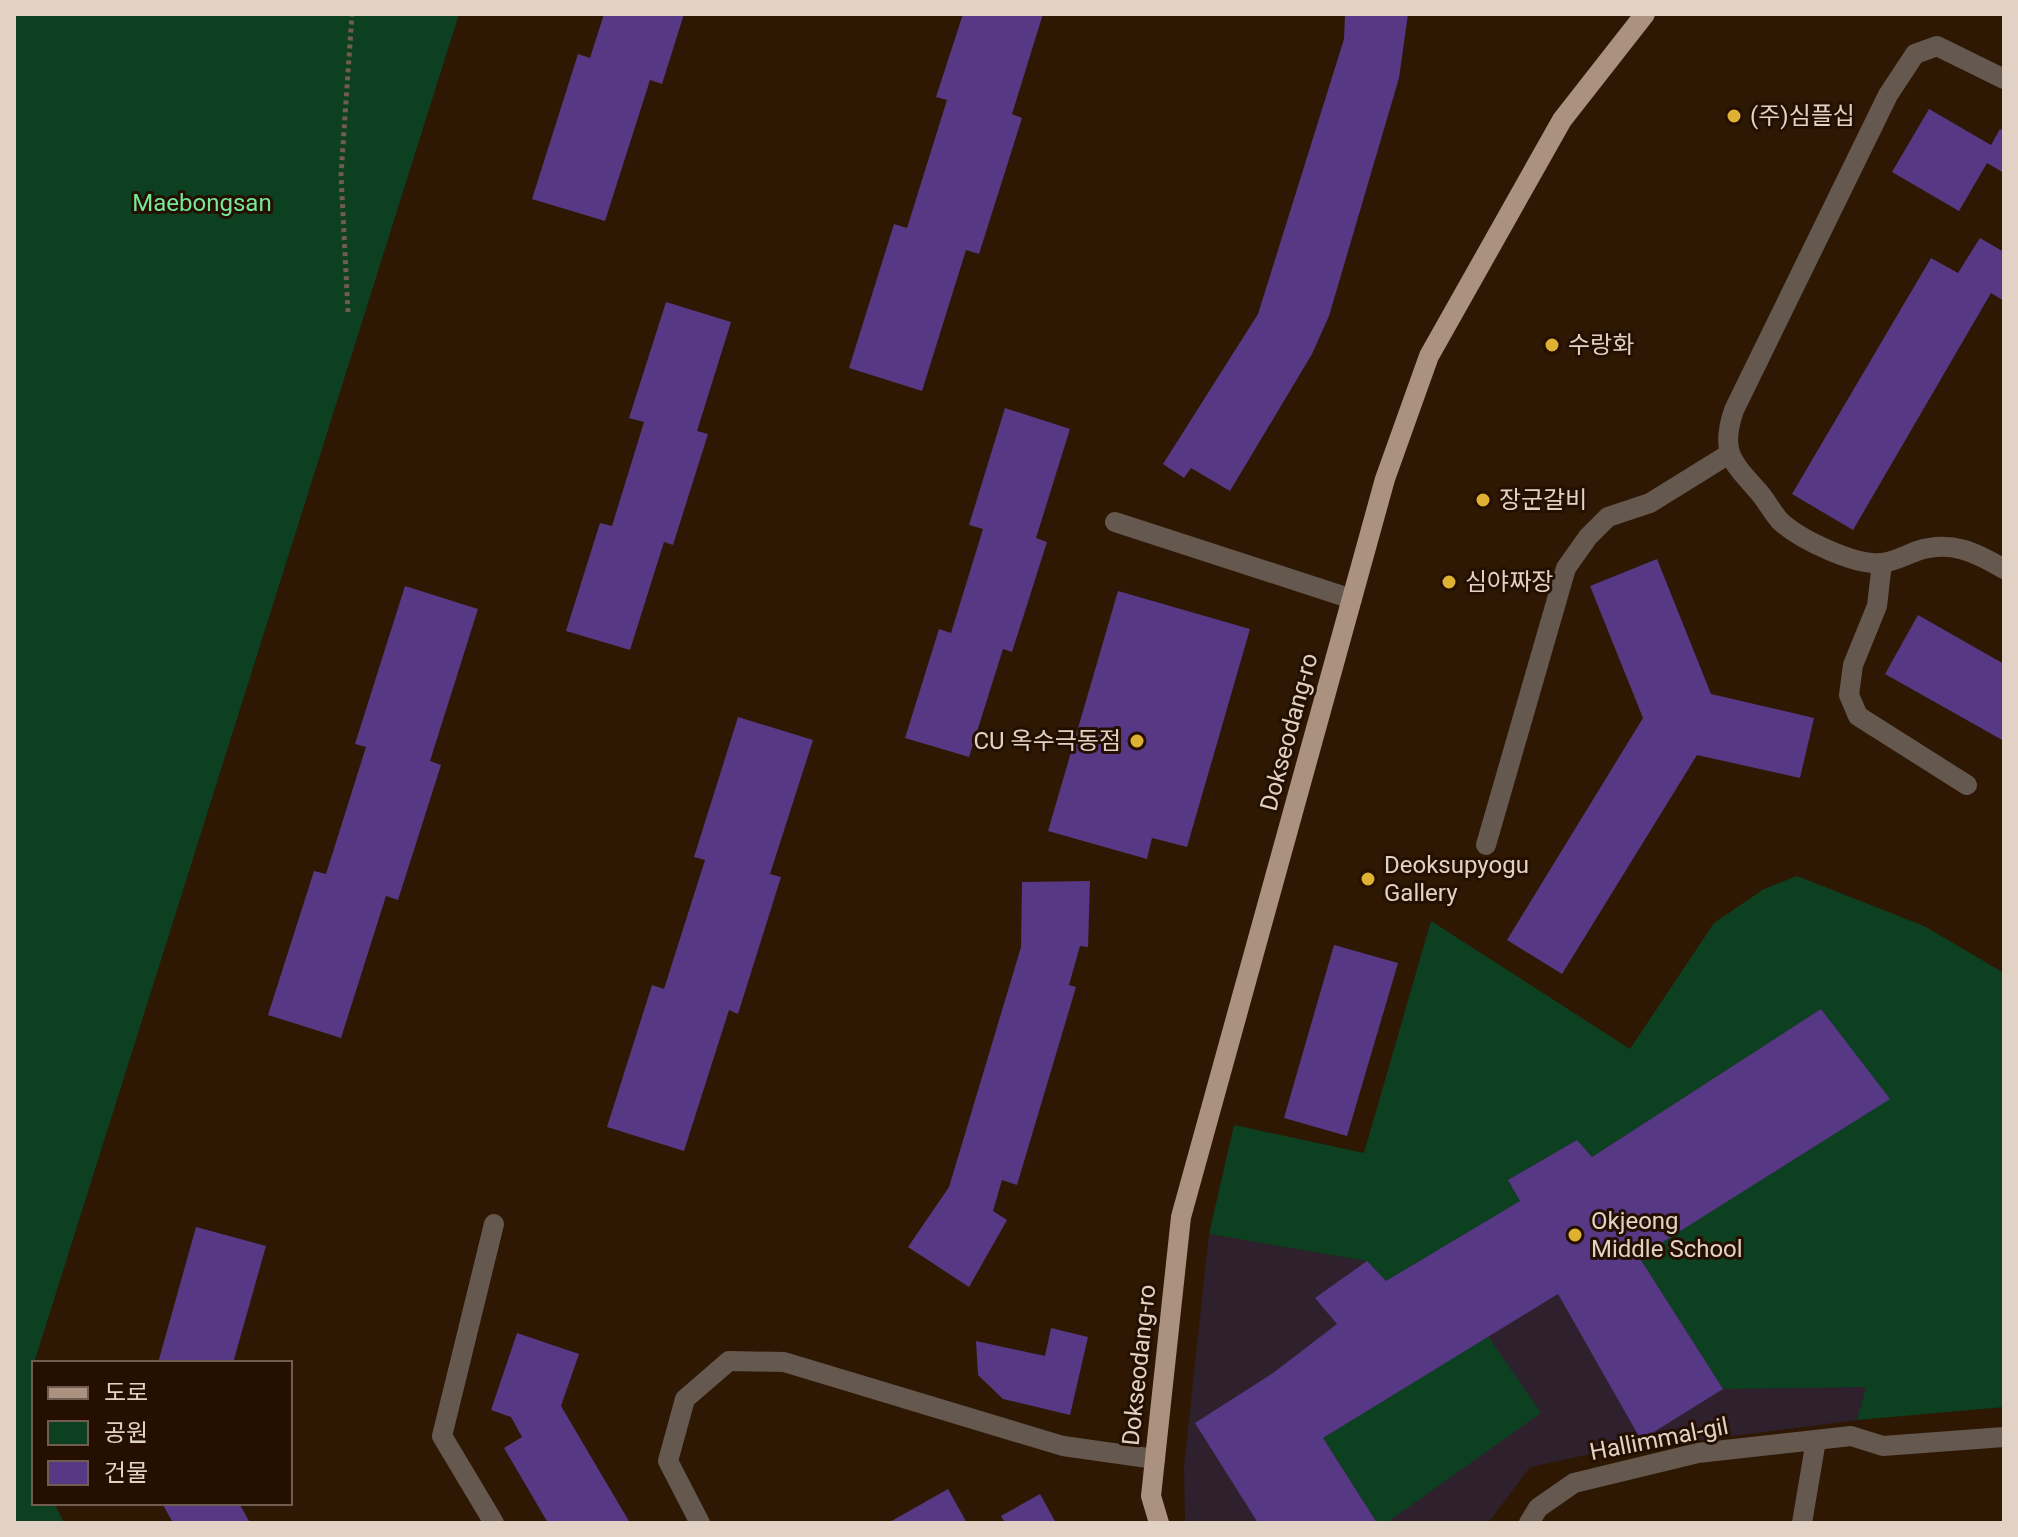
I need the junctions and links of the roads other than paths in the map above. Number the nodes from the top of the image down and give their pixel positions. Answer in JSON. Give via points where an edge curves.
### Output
{"nodes":[{"id":1,"x":1645,"y":14,"type":"edge"},
{"id":2,"x":2004,"y":79,"type":"edge"},
{"id":3,"x":1729,"y":454,"type":"junction"},
{"id":4,"x":1115,"y":522,"type":"dead end"},
{"id":5,"x":1882,"y":563,"type":"junction"},
{"id":6,"x":2004,"y":569,"type":"edge"},
{"id":7,"x":1352,"y":599,"type":"junction"},
{"id":8,"x":1967,"y":785,"type":"dead end"},
{"id":9,"x":1486,"y":845,"type":"dead end"},
{"id":10,"x":494,"y":1224,"type":"dead end"},
{"id":11,"x":2004,"y":1437,"type":"edge"},
{"id":12,"x":1816,"y":1440,"type":"junction"},
{"id":13,"x":1155,"y":1459,"type":"junction"},
{"id":14,"x":494,"y":1523,"type":"edge"},
{"id":15,"x":700,"y":1523,"type":"edge"},
{"id":16,"x":1159,"y":1523,"type":"edge"},
{"id":17,"x":1529,"y":1523,"type":"edge"},
{"id":18,"x":1802,"y":1523,"type":"edge"}],
"edges":[{"from":1,"to":7,"type":"main road","name":"Dokseodang-ro","via":[[1562,120],[1429,356],[1385,479]]},
{"from":2,"to":3,"type":"street","via":[[1937,46],[1915,54],[1888,95],[1734,410],[1726,434]]},
{"from":3,"to":5,"type":"street","via":[[1794,531],[1856,560]]},
{"from":3,"to":9,"type":"street","via":[[1650,503],[1608,517],[1566,568]]},
{"from":4,"to":7,"type":"street"},
{"from":5,"to":6,"type":"street","via":[[1949,546],[1970,549]]},
{"from":5,"to":8,"type":"street","via":[[1877,606],[1853,665],[1849,695],[1858,716]]},
{"from":7,"to":13,"type":"main road","name":"Dokseodang-ro","via":[[1181,1217]]},
{"from":10,"to":14,"type":"street","via":[[442,1436]]},
{"from":11,"to":12,"type":"street","name":"Hallimmal-gil","via":[[1883,1446],[1851,1436]]},
{"from":12,"to":17,"type":"street","name":"Hallimmal-gil","via":[[1698,1453],[1574,1483],[1538,1508]]},
{"from":12,"to":18,"type":"street"},
{"from":13,"to":15,"type":"street","via":[[1063,1446],[784,1362],[729,1361],[685,1399],[668,1461]]},
{"from":13,"to":16,"type":"main road","name":"Dokseodang-ro","via":[[1151,1496]]}]}
